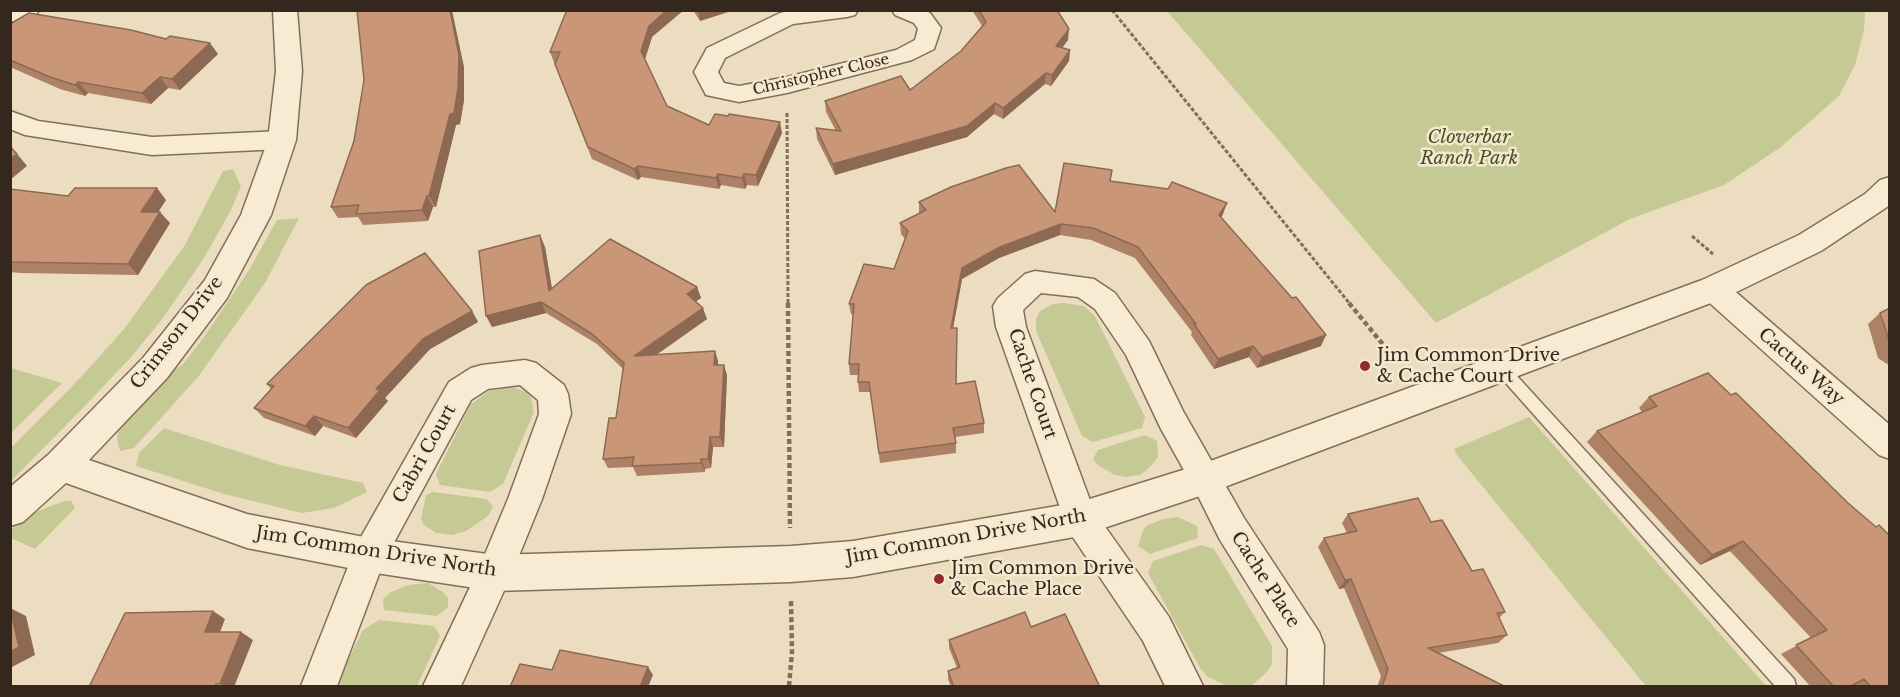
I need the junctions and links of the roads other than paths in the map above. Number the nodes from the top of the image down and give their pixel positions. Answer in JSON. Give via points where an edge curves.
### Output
{"nodes":[{"id":1,"x":28,"y":10,"type":"edge"},
{"id":2,"x":285,"y":10,"type":"edge"},
{"id":3,"x":847,"y":10,"type":"edge"},
{"id":4,"x":903,"y":10,"type":"edge"},
{"id":5,"x":788,"y":14,"type":"edge"},
{"id":6,"x":10,"y":15,"type":"edge"},
{"id":7,"x":10,"y":119,"type":"edge"},
{"id":8,"x":282,"y":140,"type":"junction"},
{"id":9,"x":1890,"y":187,"type":"edge"},
{"id":10,"x":1713,"y":289,"type":"junction"},
{"id":11,"x":1501,"y":368,"type":"junction"},
{"id":12,"x":1890,"y":445,"type":"edge"},
{"id":13,"x":61,"y":466,"type":"junction"},
{"id":14,"x":1206,"y":478,"type":"junction"},
{"id":15,"x":10,"y":510,"type":"edge"},
{"id":16,"x":1080,"y":519,"type":"junction"},
{"id":17,"x":369,"y":555,"type":"junction"},
{"id":18,"x":495,"y":573,"type":"junction"},
{"id":19,"x":320,"y":687,"type":"edge"},
{"id":20,"x":442,"y":687,"type":"edge"},
{"id":21,"x":1184,"y":687,"type":"edge"},
{"id":22,"x":1305,"y":687,"type":"edge"},
{"id":23,"x":1787,"y":687,"type":"edge"}],
"edges":[{"from":1,"to":6,"type":"street"},
{"from":2,"to":8,"type":"street","name":"Crimson Drive","via":[[289,71]]},
{"from":3,"to":5,"type":"street","name":"Christopher Close"},
{"from":4,"to":5,"type":"street","name":"Christopher Close","via":[[922,18],[930,28],[926,44],[904,55],[739,94],[715,89],[706,72],[715,53]]},
{"from":7,"to":8,"type":"street","via":[[34,129],[152,146]]},
{"from":8,"to":13,"type":"street","name":"Crimson Drive","via":[[256,215],[216,289],[155,368]]},
{"from":9,"to":10,"type":"street","name":"Jim Common Drive North","via":[[1810,243]]},
{"from":10,"to":11,"type":"street","name":"Jim Common Drive North"},
{"from":10,"to":12,"type":"street","name":"Cactus Way"},
{"from":11,"to":14,"type":"street","name":"Jim Common Drive North"},
{"from":11,"to":23,"type":"lane"},
{"from":13,"to":15,"type":"street","name":"Crimson Drive"},
{"from":13,"to":17,"type":"street","name":"Jim Common Drive North","via":[[247,531]]},
{"from":14,"to":16,"type":"street","name":"Jim Common Drive North"},
{"from":14,"to":16,"type":"street","name":"Cache Court","via":[[1138,350],[1105,301],[1084,287],[1035,282],[1008,306],[1011,327]]},
{"from":14,"to":22,"type":"street","name":"Cache Place","via":[[1232,529],[1306,645]]},
{"from":16,"to":18,"type":"street","name":"Jim Common Drive North","via":[[853,559]]},
{"from":16,"to":21,"type":"street","via":[[1156,629]]},
{"from":17,"to":18,"type":"street","name":"Jim Common Drive North"},
{"from":17,"to":18,"type":"street","name":"Cabri Court","via":[[460,391],[482,376],[525,372],[553,394],[555,414]]},
{"from":17,"to":19,"type":"street","name":"Cabri Court"},
{"from":18,"to":20,"type":"street","name":"Cabri Court"}]}
